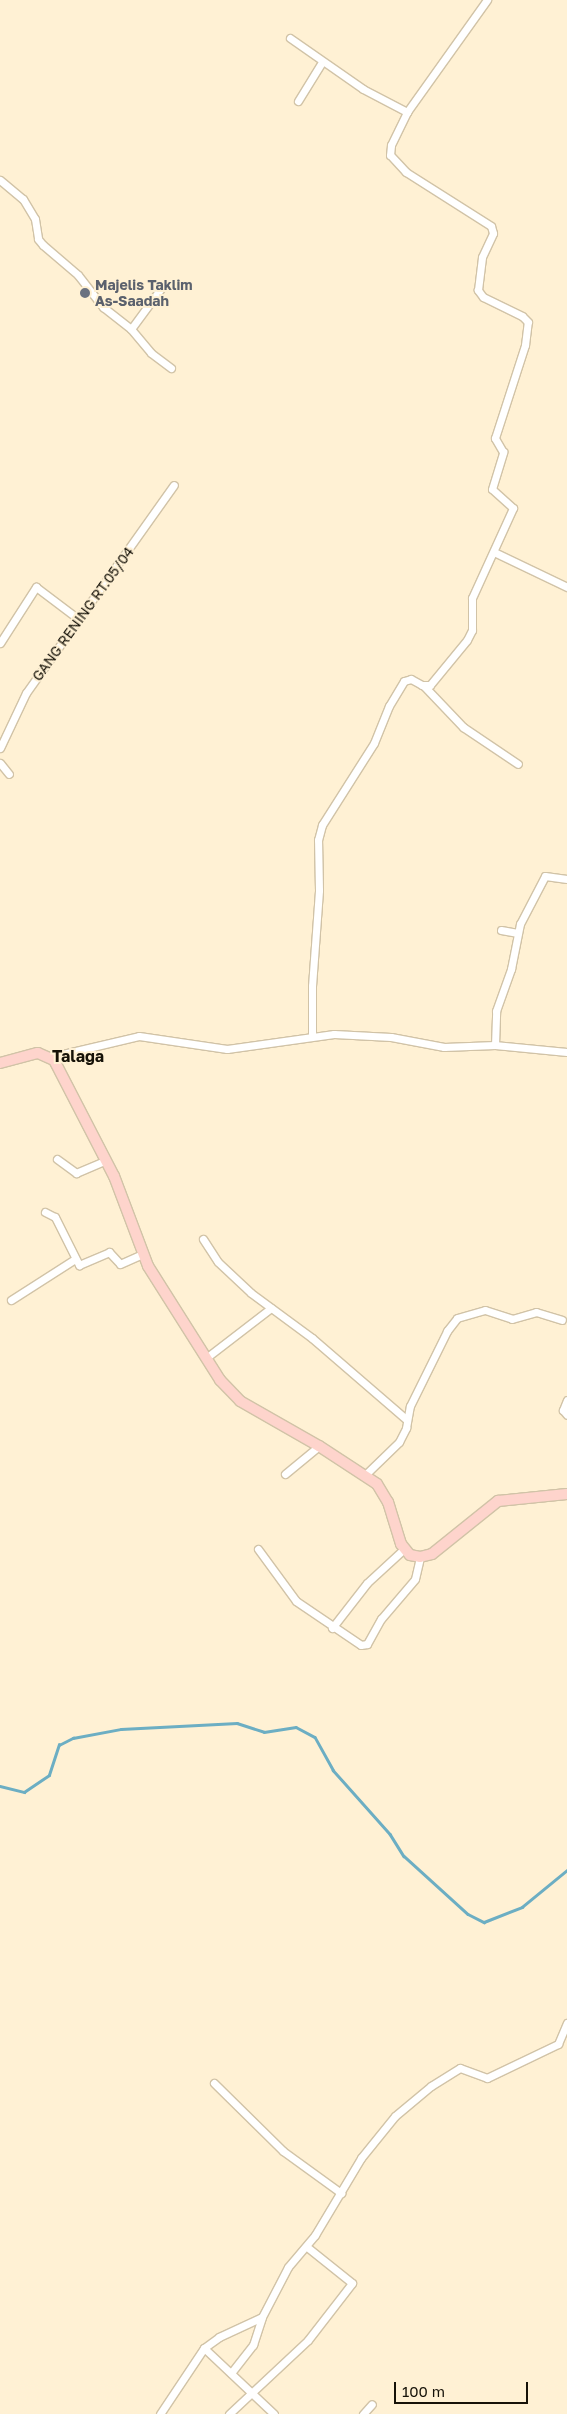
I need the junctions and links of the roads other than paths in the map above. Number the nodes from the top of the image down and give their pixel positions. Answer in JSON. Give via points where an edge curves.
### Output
{"nodes":[{"id":1,"x":486,"y":0,"type":"edge"},
{"id":2,"x":290,"y":38,"type":"dead end"},
{"id":3,"x":322,"y":62,"type":"junction"},
{"id":4,"x":298,"y":101,"type":"dead end"},
{"id":5,"x":407,"y":112,"type":"junction"},
{"id":6,"x":0,"y":180,"type":"edge"},
{"id":7,"x":162,"y":287,"type":"dead end"},
{"id":8,"x":131,"y":329,"type":"junction"},
{"id":9,"x":171,"y":368,"type":"dead end"},
{"id":10,"x":174,"y":485,"type":"dead end"},
{"id":11,"x":494,"y":552,"type":"junction"},
{"id":12,"x":567,"y":587,"type":"edge"},
{"id":13,"x":77,"y":618,"type":"junction"},
{"id":14,"x":0,"y":643,"type":"edge"},
{"id":15,"x":424,"y":686,"type":"junction"},
{"id":16,"x":0,"y":748,"type":"edge"},
{"id":17,"x":0,"y":764,"type":"edge"},
{"id":18,"x":518,"y":764,"type":"dead end"},
{"id":19,"x":9,"y":774,"type":"dead end"},
{"id":20,"x":567,"y":879,"type":"edge"},
{"id":21,"x":501,"y":930,"type":"dead end"},
{"id":22,"x":518,"y":933,"type":"junction"},
{"id":23,"x":312,"y":1036,"type":"junction"},
{"id":24,"x":495,"y":1045,"type":"junction"},
{"id":25,"x":567,"y":1052,"type":"edge"},
{"id":26,"x":50,"y":1057,"type":"junction"},
{"id":27,"x":0,"y":1063,"type":"edge"},
{"id":28,"x":57,"y":1159,"type":"dead end"},
{"id":29,"x":106,"y":1160,"type":"junction"},
{"id":30,"x":45,"y":1212,"type":"dead end"},
{"id":31,"x":203,"y":1239,"type":"dead end"},
{"id":32,"x":142,"y":1254,"type":"junction"},
{"id":33,"x":75,"y":1259,"type":"junction"},
{"id":34,"x":11,"y":1300,"type":"dead end"},
{"id":35,"x":271,"y":1308,"type":"junction"},
{"id":36,"x":562,"y":1320,"type":"dead end"},
{"id":37,"x":206,"y":1358,"type":"junction"},
{"id":38,"x":567,"y":1400,"type":"edge"},
{"id":39,"x":567,"y":1415,"type":"edge"},
{"id":40,"x":406,"y":1419,"type":"junction"},
{"id":41,"x":320,"y":1446,"type":"junction"},
{"id":42,"x":285,"y":1474,"type":"dead end"},
{"id":43,"x":366,"y":1474,"type":"junction"},
{"id":44,"x":567,"y":1494,"type":"edge"},
{"id":45,"x":258,"y":1549,"type":"dead end"},
{"id":46,"x":404,"y":1549,"type":"junction"},
{"id":47,"x":420,"y":1557,"type":"junction"},
{"id":48,"x":332,"y":1628,"type":"junction"},
{"id":49,"x":567,"y":2024,"type":"edge"},
{"id":50,"x":214,"y":2083,"type":"dead end"},
{"id":51,"x":341,"y":2193,"type":"junction"},
{"id":52,"x":307,"y":2247,"type":"junction"},
{"id":53,"x":262,"y":2317,"type":"junction"},
{"id":54,"x":204,"y":2348,"type":"junction"},
{"id":55,"x":231,"y":2373,"type":"junction"},
{"id":56,"x":252,"y":2393,"type":"junction"},
{"id":57,"x":372,"y":2404,"type":"dead end"},
{"id":58,"x":160,"y":2414,"type":"edge"},
{"id":59,"x":229,"y":2414,"type":"edge"},
{"id":60,"x":274,"y":2414,"type":"edge"},
{"id":61,"x":363,"y":2414,"type":"edge"}],
"edges":[{"from":1,"to":5,"type":"street"},
{"from":2,"to":3,"type":"street"},
{"from":3,"to":4,"type":"street"},
{"from":3,"to":5,"type":"street"},
{"from":5,"to":11,"type":"street","via":[[391,144],[390,155],[406,172],[491,226],[493,233],[482,257],[478,290],[528,322],[525,346],[495,438],[503,452],[492,489],[513,508]]},
{"from":6,"to":8,"type":"street","via":[[23,199],[35,219],[38,239],[43,245],[78,275],[103,307]]},
{"from":7,"to":8,"type":"street"},
{"from":8,"to":9,"type":"street","via":[[151,353]]},
{"from":10,"to":13,"type":"street","name":"GANG RENING RT.05/04","via":[[143,532]]},
{"from":11,"to":12,"type":"street"},
{"from":11,"to":15,"type":"street","via":[[472,598],[470,634],[435,679]]},
{"from":13,"to":14,"type":"street","via":[[36,587]]},
{"from":13,"to":16,"type":"street","name":"GANG RENING RT.05/04","via":[[26,693]]},
{"from":15,"to":18,"type":"street","via":[[463,727]]},
{"from":15,"to":23,"type":"street","via":[[411,679],[404,681],[389,706],[374,743],[320,832]]},
{"from":17,"to":19,"type":"street"},
{"from":20,"to":22,"type":"street","via":[[545,876]]},
{"from":21,"to":22,"type":"street"},
{"from":22,"to":24,"type":"street","via":[[511,969],[496,1011]]},
{"from":23,"to":24,"type":"street","via":[[383,1036],[444,1047]]},
{"from":23,"to":26,"type":"street","via":[[227,1049],[139,1036]]},
{"from":24,"to":25,"type":"street"},
{"from":26,"to":27,"type":"street","via":[[38,1053]]},
{"from":26,"to":29,"type":"street","via":[[62,1072]]},
{"from":28,"to":29,"type":"street","via":[[76,1172]]},
{"from":29,"to":32,"type":"street"},
{"from":30,"to":33,"type":"street","via":[[55,1218]]},
{"from":31,"to":35,"type":"street","via":[[226,1270]]},
{"from":32,"to":33,"type":"street","via":[[123,1264],[109,1252],[82,1265]]},
{"from":32,"to":37,"type":"street","via":[[164,1295]]},
{"from":33,"to":34,"type":"street"},
{"from":35,"to":37,"type":"street"},
{"from":35,"to":40,"type":"street","via":[[312,1338]]},
{"from":36,"to":40,"type":"street","via":[[536,1312],[516,1319],[485,1310],[460,1316],[447,1331]]},
{"from":37,"to":41,"type":"street","via":[[230,1393]]},
{"from":38,"to":39,"type":"street","via":[[563,1408]]},
{"from":40,"to":43,"type":"street","via":[[399,1442]]},
{"from":41,"to":42,"type":"street"},
{"from":41,"to":43,"type":"street"},
{"from":43,"to":46,"type":"street","via":[[385,1495]]},
{"from":44,"to":47,"type":"street","via":[[498,1501],[439,1550]]},
{"from":45,"to":48,"type":"street","via":[[296,1601]]},
{"from":46,"to":47,"type":"street"},
{"from":46,"to":48,"type":"street","via":[[367,1583]]},
{"from":47,"to":48,"type":"street","via":[[416,1578],[381,1619],[366,1644],[353,1643]]},
{"from":49,"to":51,"type":"street","via":[[558,2044],[492,2076],[482,2078],[460,2068],[431,2086],[394,2116],[378,2135]]},
{"from":50,"to":51,"type":"street","via":[[283,2151]]},
{"from":51,"to":52,"type":"street"},
{"from":52,"to":53,"type":"street","via":[[288,2267]]},
{"from":52,"to":56,"type":"street","via":[[352,2283],[308,2340]]},
{"from":53,"to":54,"type":"street","via":[[219,2337]]},
{"from":53,"to":55,"type":"street","via":[[250,2351]]},
{"from":54,"to":55,"type":"street"},
{"from":54,"to":58,"type":"street"},
{"from":55,"to":56,"type":"street"},
{"from":56,"to":59,"type":"street"},
{"from":56,"to":60,"type":"street"},
{"from":57,"to":61,"type":"street"}]}
